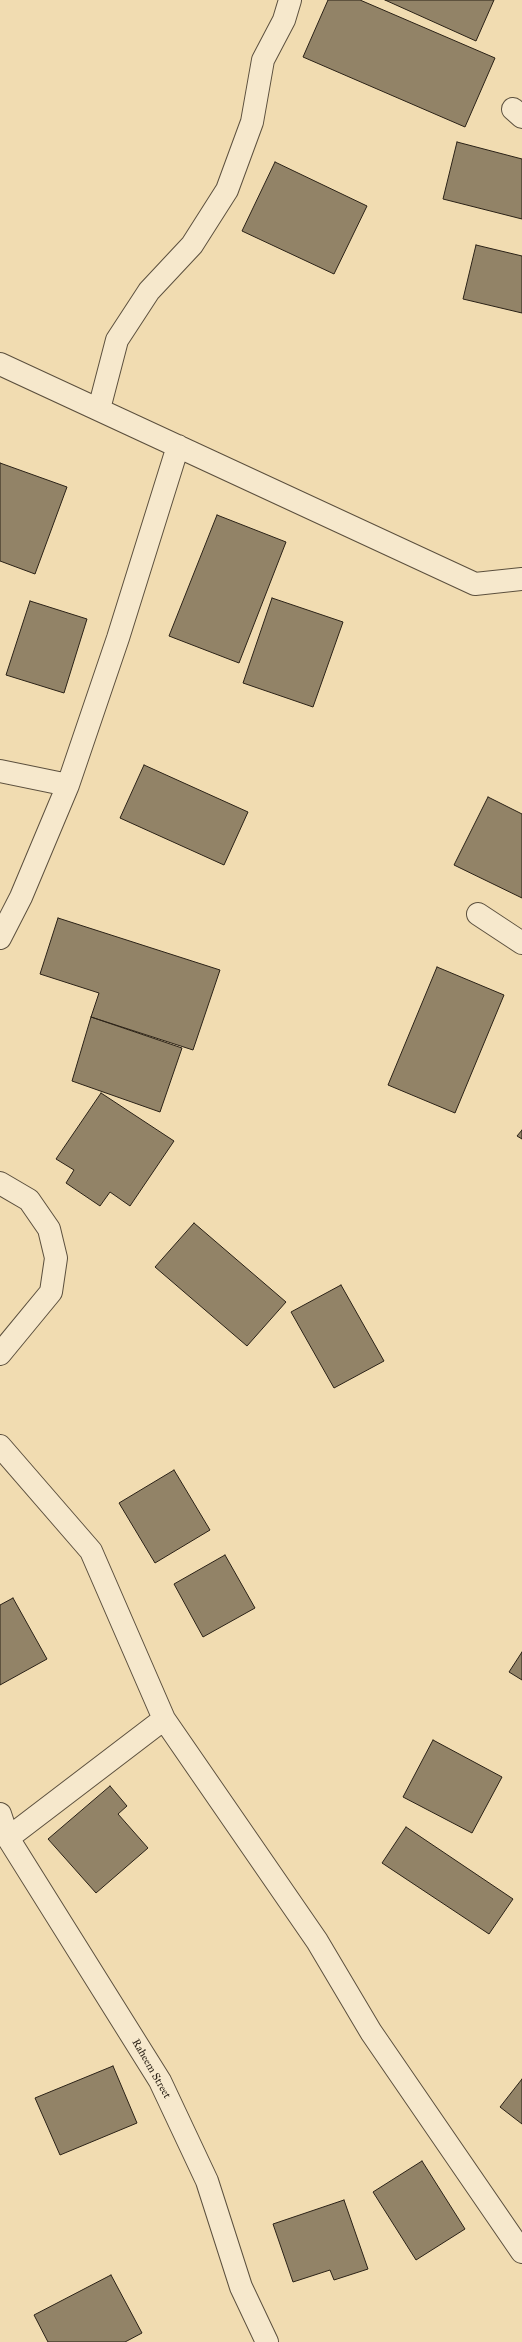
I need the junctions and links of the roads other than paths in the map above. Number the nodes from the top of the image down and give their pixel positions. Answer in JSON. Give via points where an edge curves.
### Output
{"nodes":[{"id":1,"x":290,"y":0,"type":"edge"},
{"id":2,"x":0,"y":364,"type":"edge"},
{"id":3,"x":99,"y":409,"type":"junction"},
{"id":4,"x":178,"y":446,"type":"junction"},
{"id":5,"x":522,"y":579,"type":"edge"},
{"id":6,"x":0,"y":771,"type":"edge"},
{"id":7,"x":68,"y":785,"type":"junction"},
{"id":8,"x":478,"y":914,"type":"dead end"},
{"id":9,"x":0,"y":938,"type":"edge"},
{"id":10,"x":522,"y":944,"type":"edge"},
{"id":11,"x":0,"y":1183,"type":"edge"},
{"id":12,"x":0,"y":1354,"type":"edge"},
{"id":13,"x":0,"y":1446,"type":"edge"},
{"id":14,"x":164,"y":1719,"type":"junction"},
{"id":15,"x":0,"y":1814,"type":"edge"},
{"id":16,"x":8,"y":1838,"type":"junction"},
{"id":17,"x":522,"y":2252,"type":"edge"},
{"id":18,"x":267,"y":2342,"type":"edge"}],
"edges":[{"from":1,"to":3,"type":"street","via":[[284,20],[264,60],[252,122],[227,190],[192,245],[149,291],[116,340]]},
{"from":2,"to":3,"type":"street"},
{"from":3,"to":4,"type":"street"},
{"from":4,"to":5,"type":"street","via":[[475,584]]},
{"from":4,"to":7,"type":"street","via":[[118,638]]},
{"from":6,"to":7,"type":"street"},
{"from":7,"to":9,"type":"street","via":[[21,897]]},
{"from":8,"to":10,"type":"street"},
{"from":11,"to":12,"type":"street","via":[[29,1200],[49,1229],[56,1258],[51,1292]]},
{"from":13,"to":14,"type":"street","via":[[91,1551]]},
{"from":14,"to":16,"type":"street"},
{"from":14,"to":17,"type":"street","via":[[317,1941],[371,2032]]},
{"from":15,"to":16,"type":"street","name":"Raheem Street"},
{"from":16,"to":18,"type":"street","name":"Raheem Street","via":[[160,2081],[207,2181],[241,2287]]}]}
